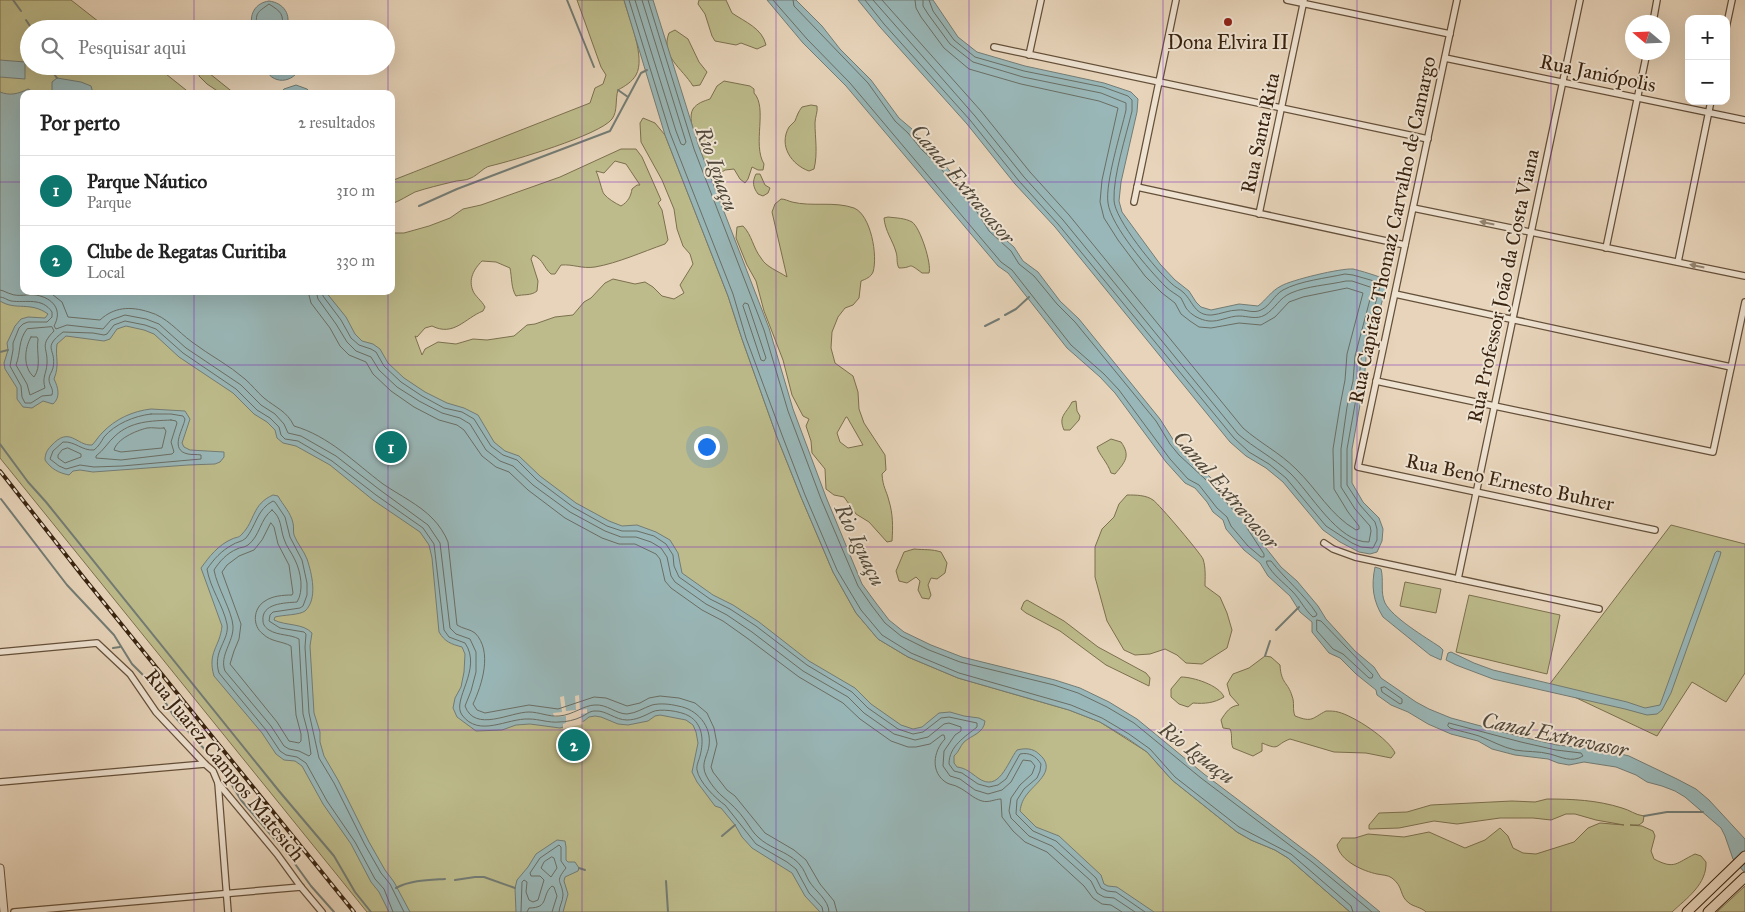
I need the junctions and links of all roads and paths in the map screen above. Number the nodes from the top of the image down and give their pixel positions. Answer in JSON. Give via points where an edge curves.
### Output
{"nodes":[{"id":1,"x":1041,"y":0,"type":"edge"},
{"id":2,"x":1176,"y":0,"type":"edge"},
{"id":3,"x":1286,"y":0,"type":"edge"},
{"id":4,"x":1457,"y":0,"type":"edge"},
{"id":5,"x":1580,"y":0,"type":"edge"},
{"id":6,"x":1658,"y":0,"type":"edge"},
{"id":7,"x":1732,"y":0,"type":"edge"},
{"id":8,"x":1304,"y":2,"type":"edge"},
{"id":9,"x":1655,"y":15,"type":"edge"},
{"id":10,"x":1729,"y":15,"type":"edge"},
{"id":11,"x":1450,"y":34,"type":"junction"},
{"id":12,"x":994,"y":47,"type":"dead end"},
{"id":13,"x":1029,"y":55,"type":"junction"},
{"id":14,"x":1445,"y":58,"type":"junction"},
{"id":15,"x":1645,"y":60,"type":"edge"},
{"id":16,"x":1159,"y":82,"type":"junction"},
{"id":17,"x":1563,"y":83,"type":"junction"},
{"id":18,"x":1637,"y":98,"type":"junction"},
{"id":19,"x":1710,"y":105,"type":"edge"},
{"id":20,"x":1282,"y":108,"type":"junction"},
{"id":21,"x":1709,"y":113,"type":"junction"},
{"id":22,"x":1745,"y":120,"type":"edge"},
{"id":23,"x":1428,"y":139,"type":"junction"},
{"id":24,"x":1137,"y":187,"type":"junction"},
{"id":25,"x":1134,"y":202,"type":"dead end"},
{"id":26,"x":1413,"y":208,"type":"junction"},
{"id":27,"x":1259,"y":214,"type":"junction"},
{"id":28,"x":1531,"y":232,"type":"junction"},
{"id":29,"x":1405,"y":246,"type":"junction"},
{"id":30,"x":1606,"y":248,"type":"junction"},
{"id":31,"x":1678,"y":262,"type":"junction"},
{"id":32,"x":1745,"y":276,"type":"edge"},
{"id":33,"x":1395,"y":294,"type":"junction"},
{"id":34,"x":1745,"y":302,"type":"edge"},
{"id":35,"x":1513,"y":320,"type":"junction"},
{"id":36,"x":1731,"y":367,"type":"junction"},
{"id":37,"x":1376,"y":381,"type":"junction"},
{"id":38,"x":1495,"y":406,"type":"junction"},
{"id":39,"x":1358,"y":466,"type":"joint"},
{"id":40,"x":1477,"y":492,"type":"junction"},
{"id":41,"x":1655,"y":530,"type":"dead end"},
{"id":42,"x":1324,"y":543,"type":"dead end"},
{"id":43,"x":1458,"y":579,"type":"junction"},
{"id":44,"x":1599,"y":609,"type":"dead end"},
{"id":45,"x":0,"y":652,"type":"edge"},
{"id":46,"x":205,"y":764,"type":"junction"},
{"id":47,"x":0,"y":782,"type":"edge"},
{"id":48,"x":218,"y":782,"type":"junction"},
{"id":49,"x":1745,"y":856,"type":"edge"},
{"id":50,"x":0,"y":868,"type":"edge"},
{"id":51,"x":1745,"y":876,"type":"edge"},
{"id":52,"x":301,"y":887,"type":"junction"},
{"id":53,"x":227,"y":894,"type":"junction"},
{"id":54,"x":4,"y":912,"type":"edge"},
{"id":55,"x":14,"y":912,"type":"edge"},
{"id":56,"x":228,"y":912,"type":"edge"},
{"id":57,"x":322,"y":912,"type":"edge"},
{"id":58,"x":1687,"y":912,"type":"edge"},
{"id":59,"x":1708,"y":912,"type":"edge"}],
"edges":[{"from":1,"to":13,"type":"street"},
{"from":2,"to":16,"type":"street"},
{"from":3,"to":8,"type":"street"},
{"from":4,"to":11,"type":"street","name":"Rua Capitão Thomaz Carvalho de Camargo"},
{"from":5,"to":17,"type":"street","name":"Rua Professor João da Costa Viana"},
{"from":6,"to":9,"type":"street"},
{"from":7,"to":10,"type":"street"},
{"from":8,"to":11,"type":"street"},
{"from":8,"to":20,"type":"street","name":"Rua Santa Rita"},
{"from":11,"to":14,"type":"street","name":"Rua Capitão Thomaz Carvalho de Camargo"},
{"from":12,"to":13,"type":"street"},
{"from":13,"to":16,"type":"street"},
{"from":14,"to":17,"type":"street","name":"Rua Janiópolis"},
{"from":14,"to":23,"type":"street","name":"Rua Capitão Thomaz Carvalho de Camargo"},
{"from":15,"to":18,"type":"street"},
{"from":16,"to":20,"type":"street"},
{"from":16,"to":24,"type":"street"},
{"from":17,"to":18,"type":"street","name":"Rua Janiópolis"},
{"from":17,"to":28,"type":"street","name":"Rua Professor João da Costa Viana"},
{"from":18,"to":21,"type":"street","name":"Rua Janiópolis"},
{"from":18,"to":30,"type":"street"},
{"from":19,"to":21,"type":"street"},
{"from":20,"to":23,"type":"street"},
{"from":20,"to":27,"type":"street","name":"Rua Santa Rita"},
{"from":21,"to":22,"type":"street","name":"Rua Janiópolis"},
{"from":21,"to":31,"type":"street"},
{"from":23,"to":26,"type":"street","name":"Rua Capitão Thomaz Carvalho de Camargo"},
{"from":24,"to":25,"type":"street"},
{"from":24,"to":27,"type":"street"},
{"from":28,"to":26,"type":"street","one_way":true},
{"from":26,"to":29,"type":"street","name":"Rua Capitão Thomaz Carvalho de Camargo"},
{"from":27,"to":29,"type":"street"},
{"from":28,"to":30,"type":"street"},
{"from":28,"to":35,"type":"street","name":"Rua Professor João da Costa Viana"},
{"from":29,"to":33,"type":"street","name":"Rua Capitão Thomaz Carvalho de Camargo"},
{"from":30,"to":31,"type":"street"},
{"from":32,"to":31,"type":"street","one_way":true},
{"from":33,"to":35,"type":"street"},
{"from":33,"to":37,"type":"street","name":"Rua Capitão Thomaz Carvalho de Camargo"},
{"from":34,"to":36,"type":"street"},
{"from":35,"to":36,"type":"street"},
{"from":35,"to":38,"type":"street","name":"Rua Professor João da Costa Viana"},
{"from":36,"to":38,"type":"street","via":[[1713,452]]},
{"from":37,"to":38,"type":"street"},
{"from":37,"to":39,"type":"street","name":"Rua Capitão Thomaz Carvalho de Camargo"},
{"from":38,"to":40,"type":"street","name":"Rua Professor João da Costa Viana"},
{"from":39,"to":40,"type":"street","name":"Rua Beno Ernesto Buhrer"},
{"from":40,"to":41,"type":"street","name":"Rua Beno Ernesto Buhrer"},
{"from":40,"to":43,"type":"street","name":"Rua Professor João da Costa Viana"},
{"from":42,"to":43,"type":"street","via":[[1350,555]]},
{"from":43,"to":44,"type":"street"},
{"from":45,"to":46,"type":"street","name":"Rua Juarez Campos Matesich","via":[[97,643],[130,674],[156,712]]},
{"from":46,"to":47,"type":"street"},
{"from":46,"to":48,"type":"street","name":"Rua Juarez Campos Matesich","via":[[214,771]]},
{"from":48,"to":52,"type":"street","name":"Rua Juarez Campos Matesich"},
{"from":48,"to":53,"type":"street"},
{"from":49,"to":58,"type":"main road"},
{"from":50,"to":54,"type":"street"},
{"from":51,"to":59,"type":"main road"},
{"from":52,"to":53,"type":"street"},
{"from":52,"to":57,"type":"street","name":"Rua Juarez Campos Matesich"},
{"from":53,"to":55,"type":"street"},
{"from":53,"to":56,"type":"street"}]}
